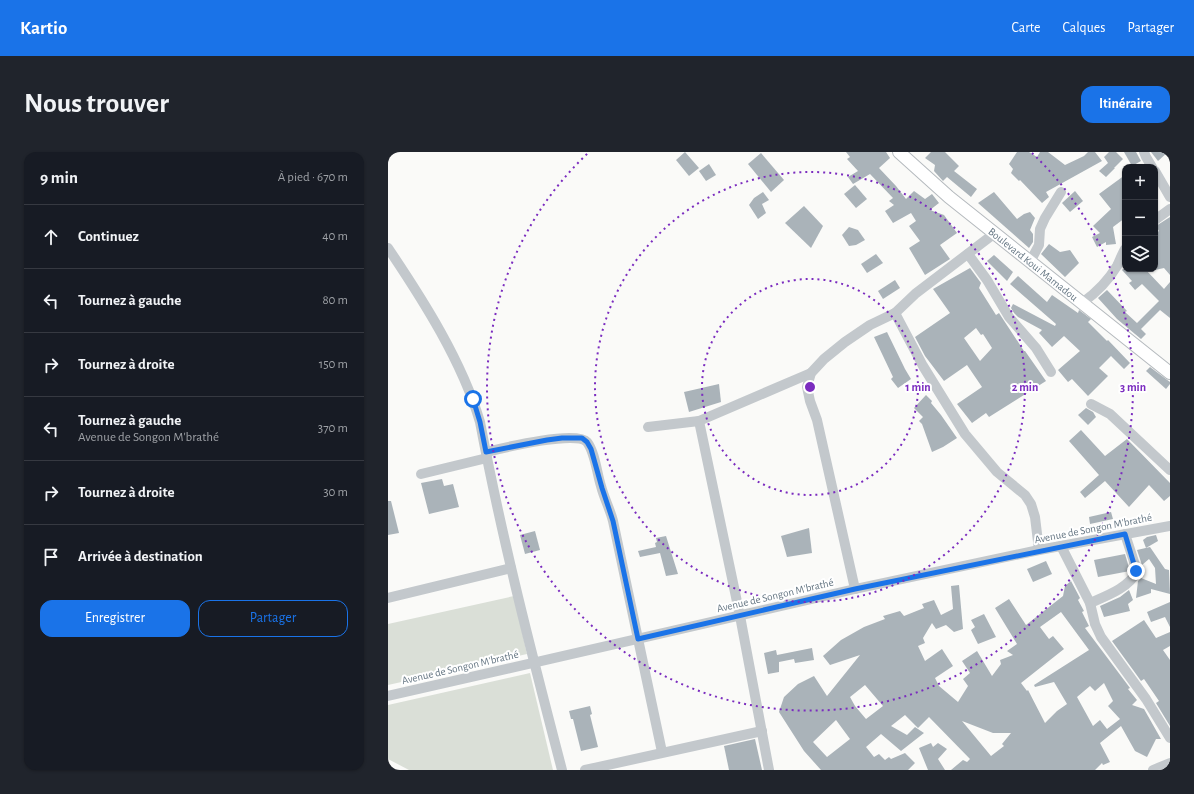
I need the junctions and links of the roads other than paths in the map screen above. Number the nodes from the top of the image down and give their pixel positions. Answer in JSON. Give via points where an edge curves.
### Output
{"nodes":[{"id":1,"x":899,"y":152,"type":"edge"},
{"id":2,"x":1144,"y":152,"type":"edge"},
{"id":3,"x":1150,"y":164,"type":"edge"},
{"id":4,"x":1158,"y":176,"type":"edge"},
{"id":5,"x":1061,"y":192,"type":"dead end"},
{"id":6,"x":1170,"y":197,"type":"edge"},
{"id":7,"x":1170,"y":209,"type":"edge"},
{"id":8,"x":1158,"y":218,"type":"edge"},
{"id":9,"x":995,"y":233,"type":"junction"},
{"id":10,"x":388,"y":248,"type":"edge"},
{"id":11,"x":968,"y":254,"type":"junction"},
{"id":12,"x":1122,"y":255,"type":"edge"},
{"id":13,"x":1030,"y":262,"type":"junction"},
{"id":14,"x":1082,"y":303,"type":"junction"},
{"id":15,"x":895,"y":313,"type":"junction"},
{"id":16,"x":1051,"y":372,"type":"dead end"},
{"id":17,"x":811,"y":373,"type":"junction"},
{"id":18,"x":1170,"y":373,"type":"edge"},
{"id":19,"x":1091,"y":404,"type":"dead end"},
{"id":20,"x":699,"y":421,"type":"junction"},
{"id":21,"x":648,"y":427,"type":"dead end"},
{"id":22,"x":487,"y":455,"type":"junction"},
{"id":23,"x":1170,"y":470,"type":"edge"},
{"id":24,"x":421,"y":474,"type":"dead end"},
{"id":25,"x":1170,"y":526,"type":"edge"},
{"id":26,"x":1125,"y":534,"type":"junction"},
{"id":27,"x":1061,"y":546,"type":"junction"},
{"id":28,"x":1039,"y":550,"type":"junction"},
{"id":29,"x":511,"y":568,"type":"junction"},
{"id":30,"x":855,"y":589,"type":"junction"},
{"id":31,"x":388,"y":598,"type":"edge"},
{"id":32,"x":1090,"y":603,"type":"junction"},
{"id":33,"x":740,"y":616,"type":"junction"},
{"id":34,"x":638,"y":639,"type":"junction"},
{"id":35,"x":534,"y":663,"type":"junction"},
{"id":36,"x":388,"y":696,"type":"edge"},
{"id":37,"x":762,"y":731,"type":"junction"},
{"id":38,"x":1170,"y":738,"type":"edge"},
{"id":39,"x":662,"y":752,"type":"junction"},
{"id":40,"x":1170,"y":763,"type":"edge"},
{"id":41,"x":562,"y":770,"type":"edge"},
{"id":42,"x":585,"y":770,"type":"edge"},
{"id":43,"x":769,"y":770,"type":"edge"},
{"id":44,"x":1153,"y":770,"type":"edge"}],
"edges":[{"from":1,"to":9,"type":"main road","name":"Boulevard Koui Mamadou","via":[[949,197]]},
{"from":2,"to":3,"type":"street"},
{"from":4,"to":6,"type":"street"},
{"from":5,"to":13,"type":"street","via":[[1040,229],[1039,245]]},
{"from":7,"to":8,"type":"street"},
{"from":9,"to":11,"type":"street"},
{"from":9,"to":13,"type":"main road","name":"Boulevard Koui Mamadou"},
{"from":10,"to":22,"type":"street","via":[[428,310],[462,374],[479,416]]},
{"from":11,"to":15,"type":"street","via":[[915,294]]},
{"from":11,"to":16,"type":"street","via":[[1009,317],[1036,348]]},
{"from":12,"to":14,"type":"street","via":[[1113,272],[1096,294]]},
{"from":13,"to":14,"type":"main road","name":"Boulevard Koui Mamadou"},
{"from":14,"to":18,"type":"main road","name":"Boulevard Koui Mamadou"},
{"from":15,"to":17,"type":"street","via":[[870,325],[845,342]]},
{"from":15,"to":28,"type":"street","via":[[923,366],[965,434],[997,472],[1025,495],[1031,504]]},
{"from":17,"to":20,"type":"street"},
{"from":17,"to":30,"type":"street","via":[[807,387],[817,420]]},
{"from":19,"to":23,"type":"street","via":[[1110,414]]},
{"from":20,"to":21,"type":"street"},
{"from":20,"to":33,"type":"street"},
{"from":22,"to":24,"type":"street"},
{"from":22,"to":29,"type":"street"},
{"from":22,"to":34,"type":"street","via":[[554,439],[572,437],[582,438],[587,442],[613,521]]},
{"from":25,"to":26,"type":"street","name":"Avenue de Songon M'brathé"},
{"from":26,"to":27,"type":"street","name":"Avenue de Songon M'brathé"},
{"from":26,"to":32,"type":"street","via":[[1136,571],[1134,578],[1112,593]]},
{"from":27,"to":28,"type":"street","name":"Avenue de Songon M'brathé"},
{"from":27,"to":32,"type":"street"},
{"from":28,"to":30,"type":"street","name":"Avenue de Songon M'brathé"},
{"from":29,"to":31,"type":"street"},
{"from":29,"to":35,"type":"street"},
{"from":30,"to":33,"type":"street","name":"Avenue de Songon M'brathé"},
{"from":32,"to":38,"type":"street","via":[[1101,637],[1142,693]]},
{"from":33,"to":34,"type":"street","name":"Avenue de Songon M'brathé"},
{"from":33,"to":37,"type":"street"},
{"from":34,"to":35,"type":"street","name":"Avenue de Songon M'brathé"},
{"from":34,"to":39,"type":"street"},
{"from":35,"to":36,"type":"street","name":"Avenue de Songon M'brathé"},
{"from":35,"to":41,"type":"street"},
{"from":37,"to":39,"type":"street"},
{"from":37,"to":43,"type":"street"},
{"from":39,"to":42,"type":"street"},
{"from":40,"to":44,"type":"street"}]}
